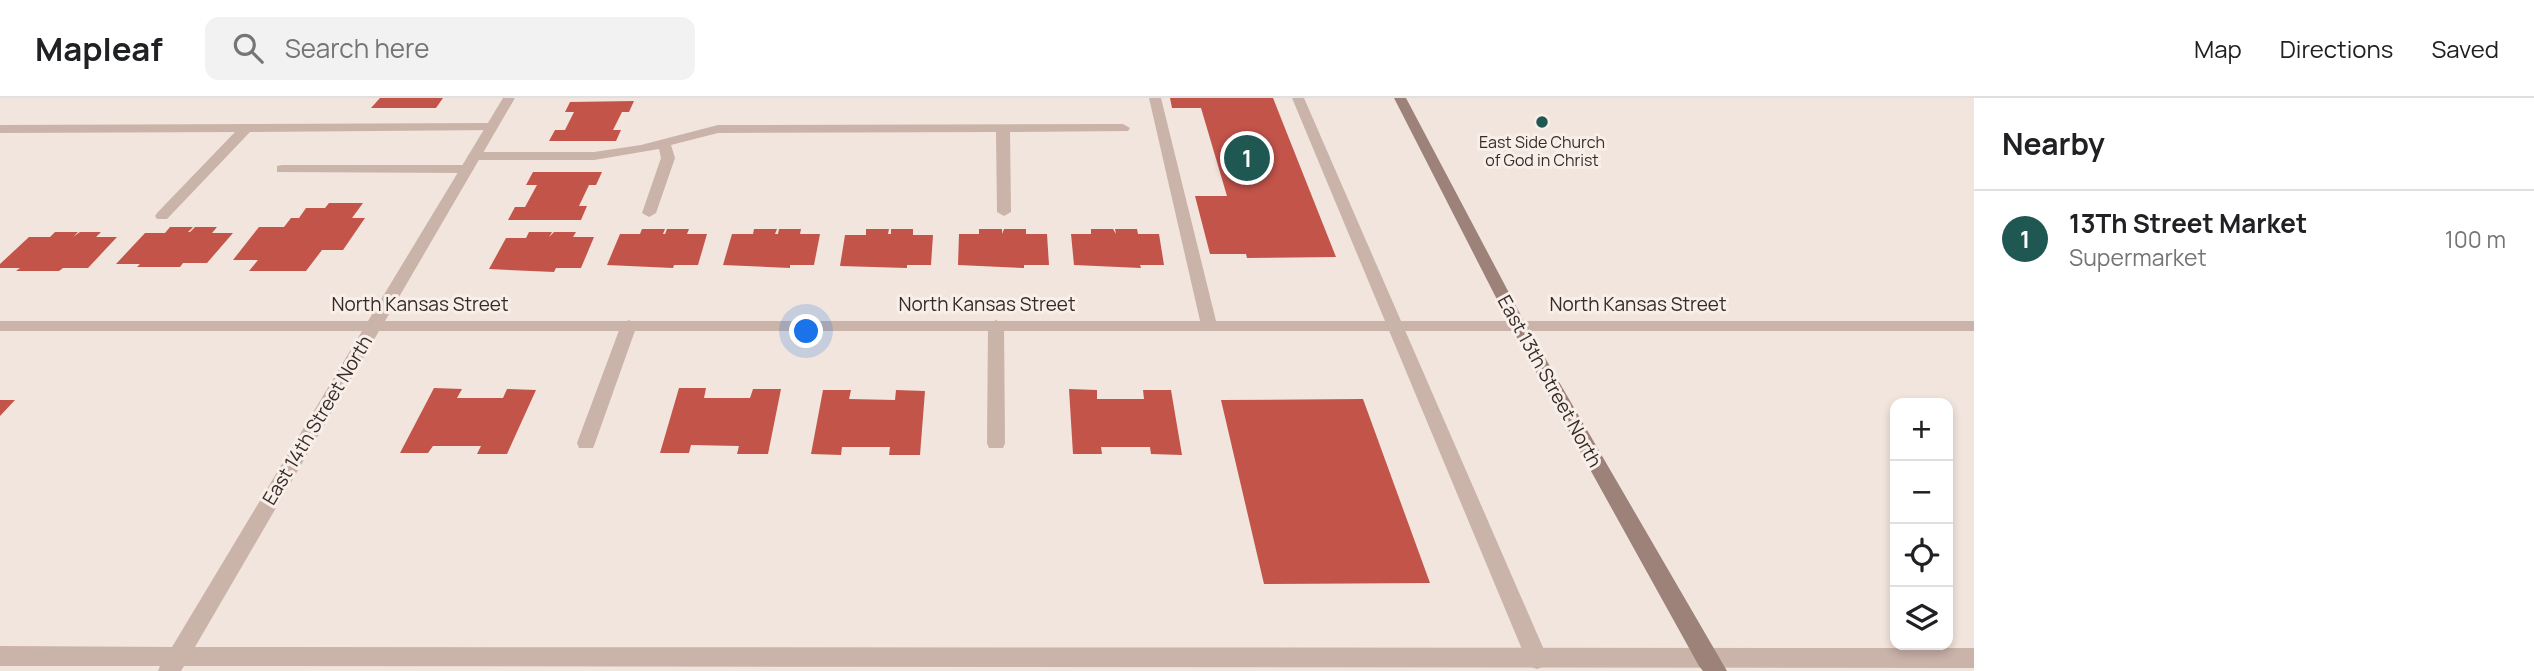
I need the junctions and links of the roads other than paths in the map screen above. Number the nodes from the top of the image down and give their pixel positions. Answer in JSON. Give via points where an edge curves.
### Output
{"nodes":[{"id":1,"x":509,"y":98,"type":"edge"},
{"id":2,"x":1155,"y":98,"type":"edge"},
{"id":3,"x":1298,"y":98,"type":"edge"},
{"id":4,"x":1401,"y":98,"type":"edge"},
{"id":5,"x":491,"y":127,"type":"junction"},
{"id":6,"x":1003,"y":128,"type":"junction"},
{"id":7,"x":1123,"y":128,"type":"dead end"},
{"id":8,"x":0,"y":129,"type":"edge"},
{"id":9,"x":245,"y":129,"type":"junction"},
{"id":10,"x":664,"y":143,"type":"junction"},
{"id":11,"x":470,"y":162,"type":"junction"},
{"id":12,"x":282,"y":169,"type":"dead end"},
{"id":13,"x":1004,"y":212,"type":"dead end"},
{"id":14,"x":649,"y":213,"type":"dead end"},
{"id":15,"x":162,"y":216,"type":"dead end"},
{"id":16,"x":373,"y":325,"type":"junction"},
{"id":17,"x":629,"y":325,"type":"junction"},
{"id":18,"x":996,"y":325,"type":"junction"},
{"id":19,"x":1209,"y":325,"type":"junction"},
{"id":20,"x":1396,"y":325,"type":"junction"},
{"id":21,"x":1518,"y":325,"type":"junction"},
{"id":22,"x":0,"y":326,"type":"edge"},
{"id":23,"x":1974,"y":326,"type":"edge"},
{"id":24,"x":586,"y":443,"type":"dead end"},
{"id":25,"x":996,"y":443,"type":"dead end"},
{"id":26,"x":0,"y":656,"type":"edge"},
{"id":27,"x":1974,"y":658,"type":"edge"},
{"id":28,"x":1537,"y":659,"type":"junction"},
{"id":29,"x":173,"y":664,"type":"edge"},
{"id":30,"x":1878,"y":665,"type":"edge"},
{"id":31,"x":1710,"y":667,"type":"edge"}],
"edges":[{"from":1,"to":5,"type":"street","name":"East 14th Street North"},
{"from":2,"to":19,"type":"street"},
{"from":3,"to":20,"type":"street"},
{"from":4,"to":21,"type":"main road","name":"East 13th Street North"},
{"from":5,"to":9,"type":"street"},
{"from":5,"to":11,"type":"street","name":"East 14th Street North"},
{"from":6,"to":7,"type":"street"},
{"from":6,"to":10,"type":"street","via":[[718,129]]},
{"from":6,"to":13,"type":"street"},
{"from":8,"to":9,"type":"street"},
{"from":9,"to":15,"type":"street"},
{"from":10,"to":11,"type":"street","via":[[594,156]]},
{"from":10,"to":14,"type":"street","via":[[668,158]]},
{"from":11,"to":12,"type":"street"},
{"from":11,"to":16,"type":"street","name":"East 14th Street North"},
{"from":16,"to":17,"type":"street","name":"North Kansas Street"},
{"from":16,"to":22,"type":"street","name":"North Kansas Street"},
{"from":16,"to":29,"type":"street","name":"East 14th Street North"},
{"from":17,"to":18,"type":"street","name":"North Kansas Street"},
{"from":17,"to":24,"type":"street"},
{"from":18,"to":19,"type":"street","name":"North Kansas Street"},
{"from":18,"to":25,"type":"street"},
{"from":19,"to":20,"type":"street","name":"North Kansas Street"},
{"from":20,"to":21,"type":"street","name":"North Kansas Street"},
{"from":20,"to":28,"type":"street"},
{"from":21,"to":23,"type":"street","name":"North Kansas Street"},
{"from":21,"to":31,"type":"main road","name":"East 13th Street North"},
{"from":26,"to":29,"type":"street"},
{"from":27,"to":30,"type":"street"},
{"from":28,"to":29,"type":"street"},
{"from":28,"to":31,"type":"street"},
{"from":30,"to":31,"type":"street"}]}
